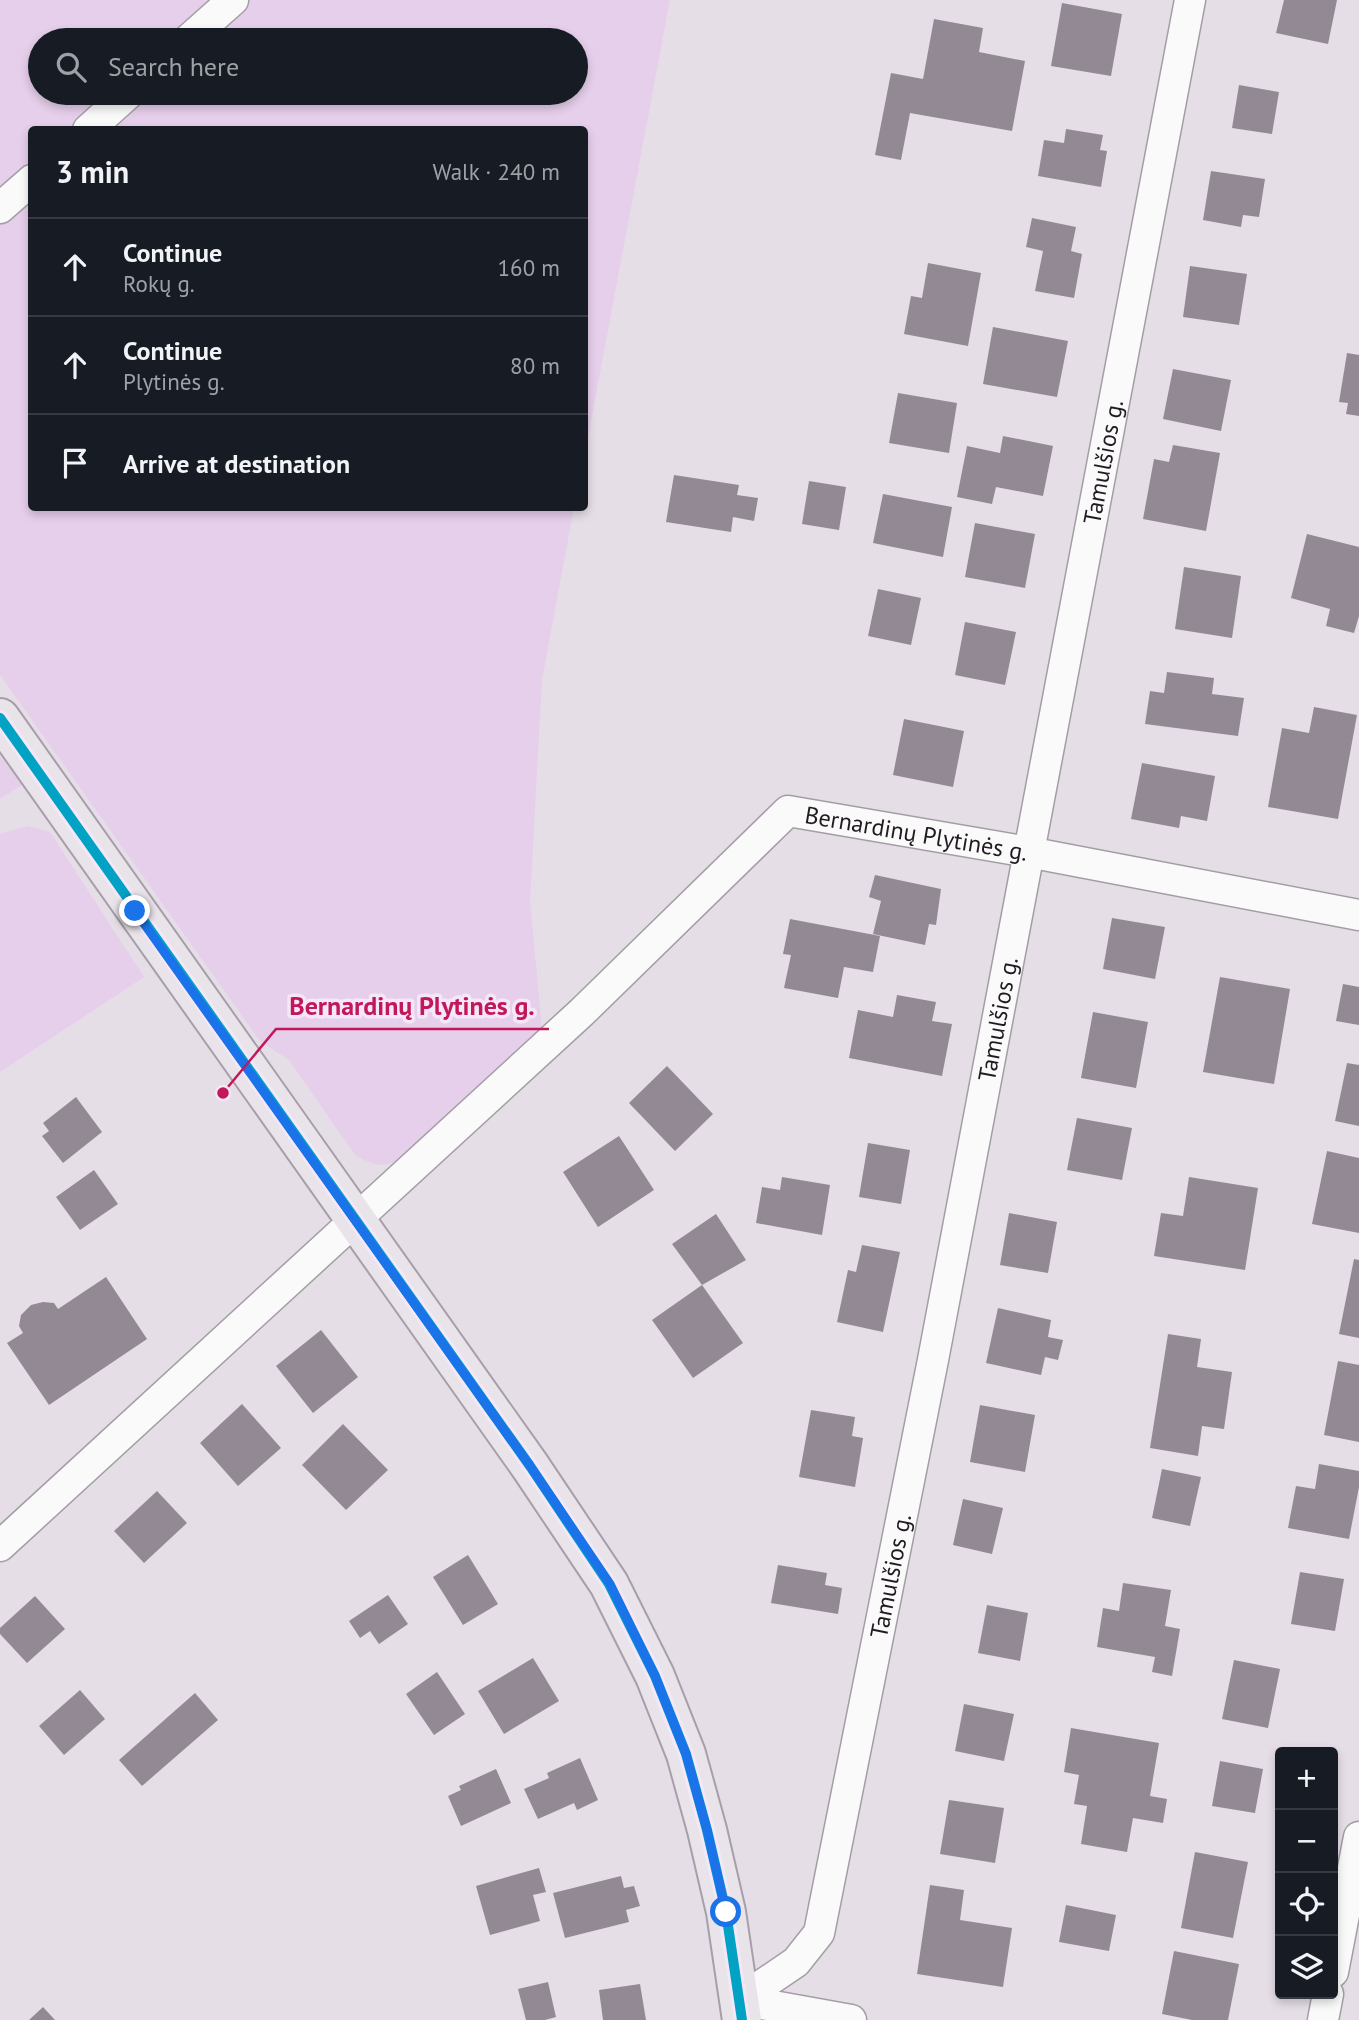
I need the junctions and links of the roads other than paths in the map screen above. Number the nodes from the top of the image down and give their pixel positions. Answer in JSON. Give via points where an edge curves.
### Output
{"nodes":[{"id":1,"x":233,"y":0,"type":"edge"},
{"id":2,"x":1190,"y":0,"type":"edge"},
{"id":3,"x":202,"y":28,"type":"edge"},
{"id":4,"x":116,"y":105,"type":"edge"},
{"id":5,"x":92,"y":126,"type":"edge"},
{"id":6,"x":28,"y":184,"type":"edge"},
{"id":7,"x":0,"y":208,"type":"edge"},
{"id":8,"x":0,"y":718,"type":"edge"},
{"id":9,"x":1028,"y":852,"type":"junction"},
{"id":10,"x":1359,"y":915,"type":"edge"},
{"id":11,"x":355,"y":1219,"type":"junction"},
{"id":12,"x":0,"y":1546,"type":"edge"},
{"id":13,"x":1359,"y":1837,"type":"edge"},
{"id":14,"x":1338,"y":1946,"type":"edge"},
{"id":15,"x":1327,"y":1999,"type":"edge"},
{"id":16,"x":741,"y":2010,"type":"edge"},
{"id":17,"x":850,"y":2020,"type":"edge"},
{"id":18,"x":1323,"y":2020,"type":"edge"}],
"edges":[{"from":1,"to":3,"type":"street"},
{"from":2,"to":9,"type":"street","name":"Tamulšios g."},
{"from":4,"to":5,"type":"street"},
{"from":6,"to":7,"type":"street"},
{"from":8,"to":11,"type":"main road"},
{"from":9,"to":10,"type":"street","name":"Bernardinų Plytinės g."},
{"from":9,"to":11,"type":"street","name":"Bernardinų Plytinės g.","via":[[788,811],[582,1013]]},
{"from":9,"to":16,"type":"street","name":"Tamulšios g.","via":[[819,1933],[796,1962]]},
{"from":11,"to":12,"type":"street","name":"Bernardinų Plytinės g."},
{"from":11,"to":16,"type":"main road","via":[[602,1574],[655,1676],[686,1754],[707,1830]]},
{"from":13,"to":14,"type":"street"},
{"from":15,"to":18,"type":"street"},
{"from":16,"to":17,"type":"street"}]}
